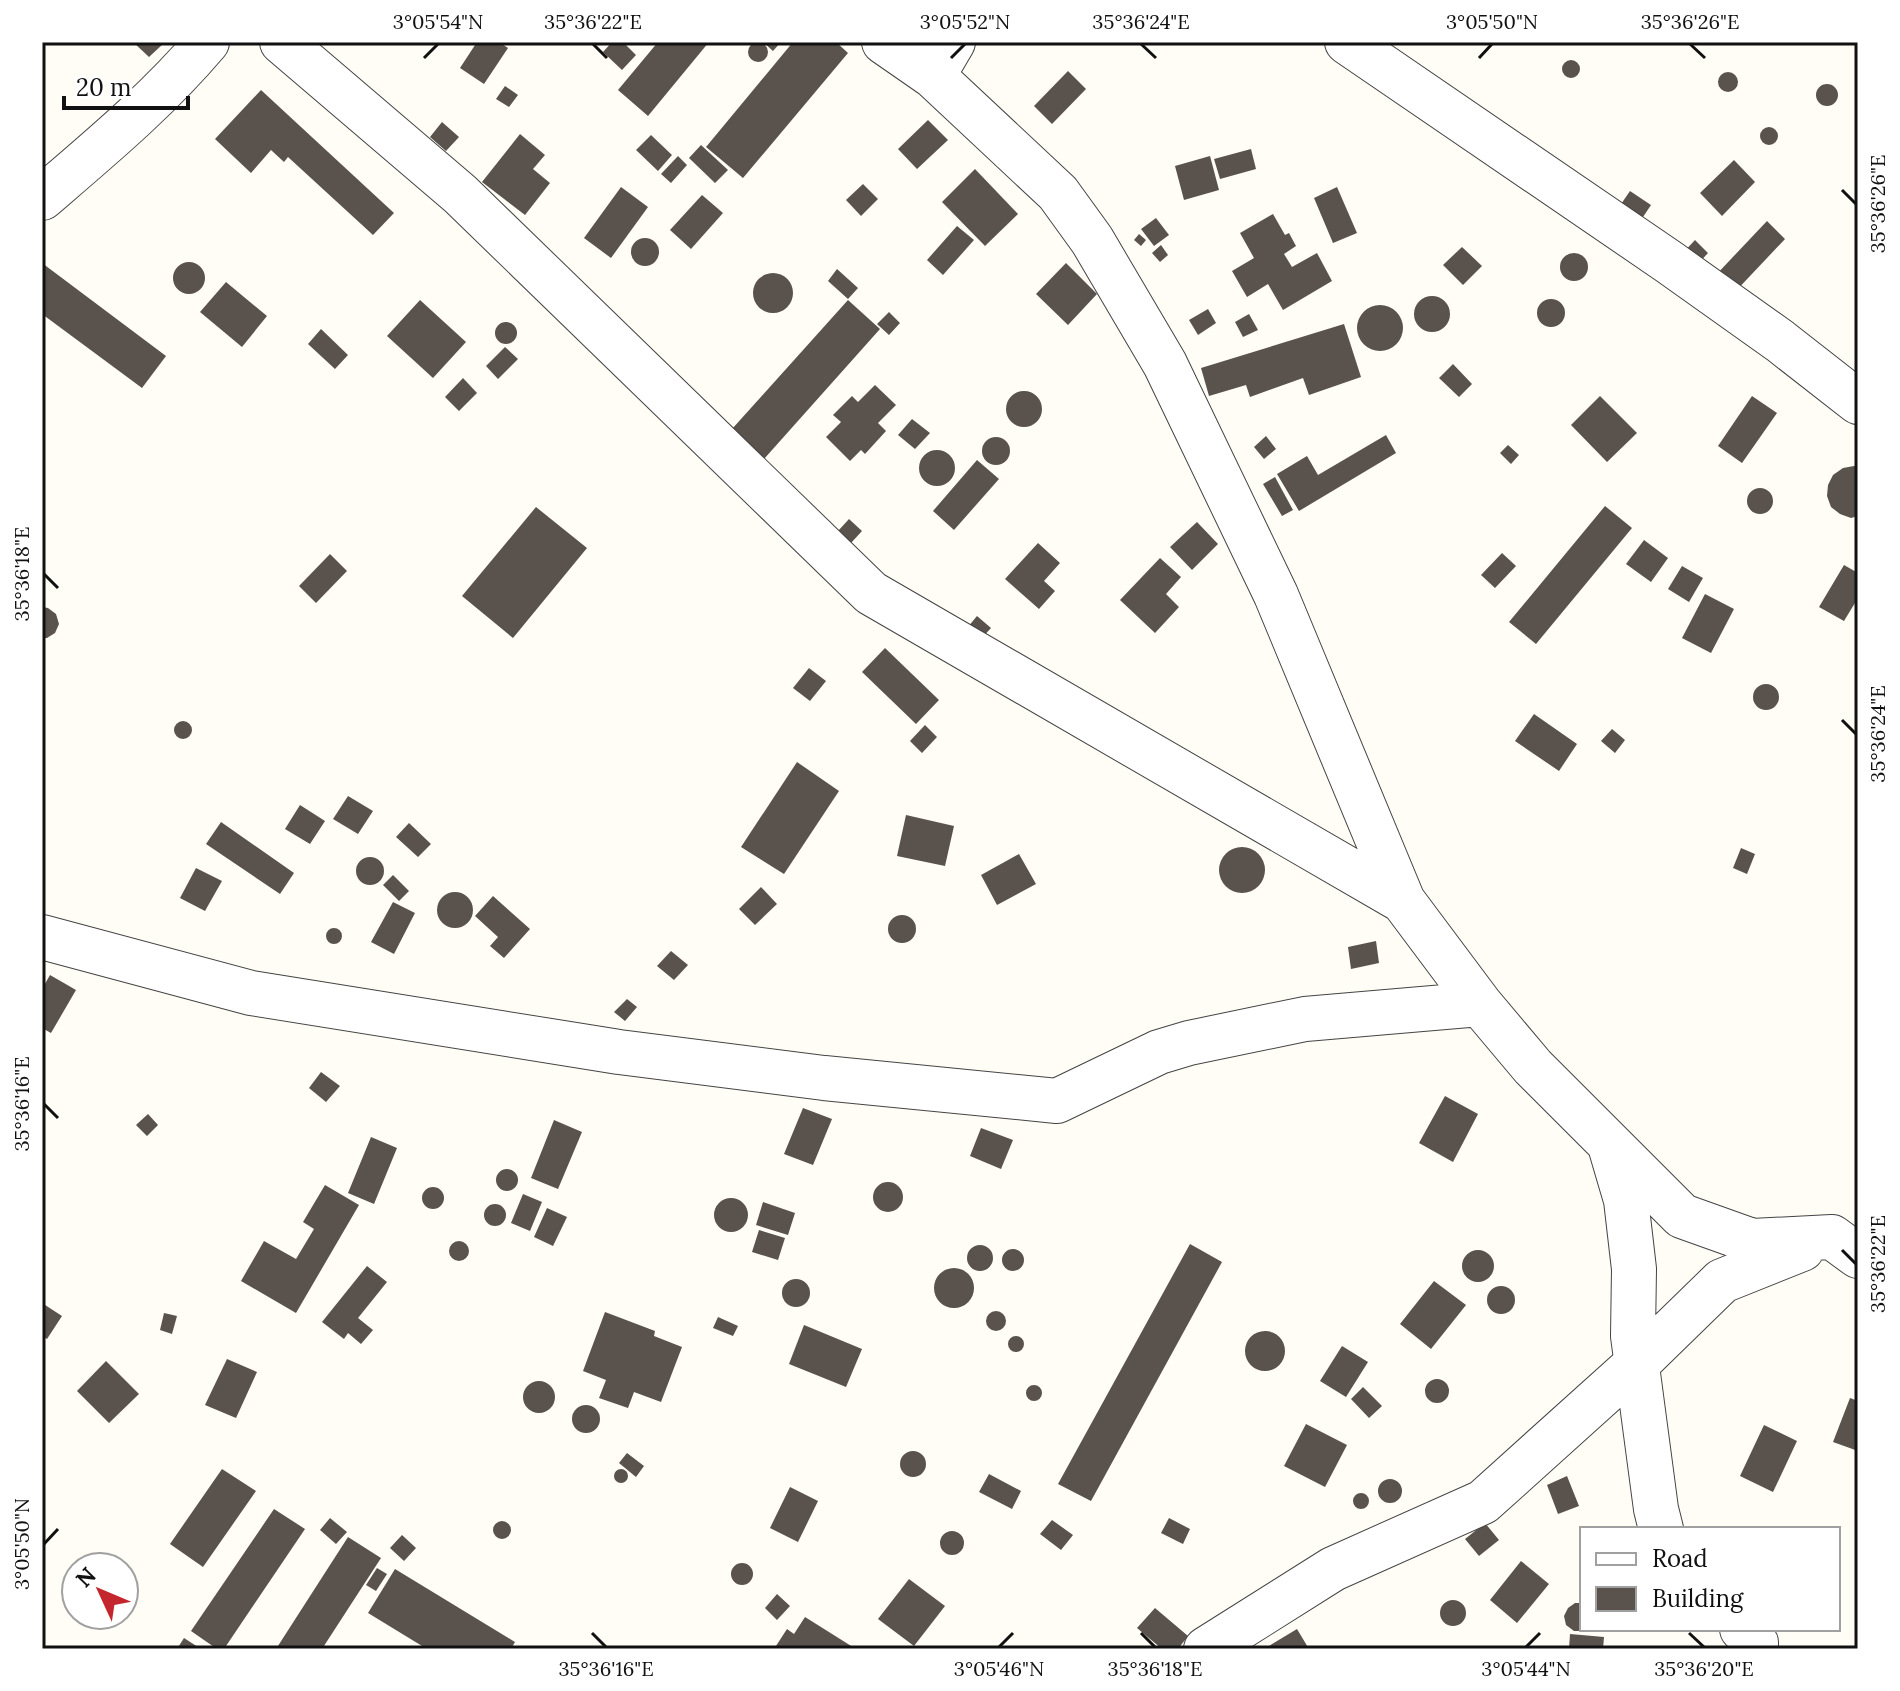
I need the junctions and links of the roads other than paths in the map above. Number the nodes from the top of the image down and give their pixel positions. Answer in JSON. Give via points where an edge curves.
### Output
{"nodes":[{"id":1,"x":207,"y":42,"type":"edge"},
{"id":2,"x":282,"y":42,"type":"edge"},
{"id":3,"x":884,"y":42,"type":"edge"},
{"id":4,"x":1347,"y":42,"type":"edge"},
{"id":5,"x":943,"y":59,"type":"edge"},
{"id":6,"x":42,"y":198,"type":"edge"},
{"id":7,"x":1858,"y":402,"type":"edge"},
{"id":8,"x":1403,"y":901,"type":"junction"},
{"id":9,"x":42,"y":937,"type":"edge"},
{"id":10,"x":1480,"y":1004,"type":"junction"},
{"id":11,"x":1610,"y":1143,"type":"junction"},
{"id":12,"x":1849,"y":1239,"type":"edge"},
{"id":13,"x":1636,"y":1364,"type":"junction"},
{"id":14,"x":1660,"y":1527,"type":"edge"},
{"id":15,"x":1744,"y":1631,"type":"edge"},
{"id":16,"x":1206,"y":1649,"type":"edge"},
{"id":17,"x":1755,"y":1649,"type":"edge"}],
"edges":[{"from":1,"to":6,"type":"street","via":[[118,133]]},
{"from":2,"to":8,"type":"street","via":[[460,194],[871,593]]},
{"from":3,"to":5,"type":"street"},
{"from":4,"to":7,"type":"street","via":[[1669,262]]},
{"from":5,"to":8,"type":"street","via":[[1058,193],[1165,364],[1276,595]]},
{"from":8,"to":10,"type":"street"},
{"from":9,"to":10,"type":"street","via":[[251,993],[619,1052],[1057,1101],[1189,1043],[1305,1019]]},
{"from":10,"to":11,"type":"street","via":[[1533,1067]]},
{"from":11,"to":12,"type":"street","via":[[1682,1216],[1752,1241]]},
{"from":11,"to":13,"type":"street","via":[[1626,1200]]},
{"from":12,"to":13,"type":"street","via":[[1722,1281]]},
{"from":13,"to":14,"type":"street"},
{"from":13,"to":16,"type":"street","via":[[1483,1502],[1333,1569]]},
{"from":15,"to":17,"type":"street"}]}
